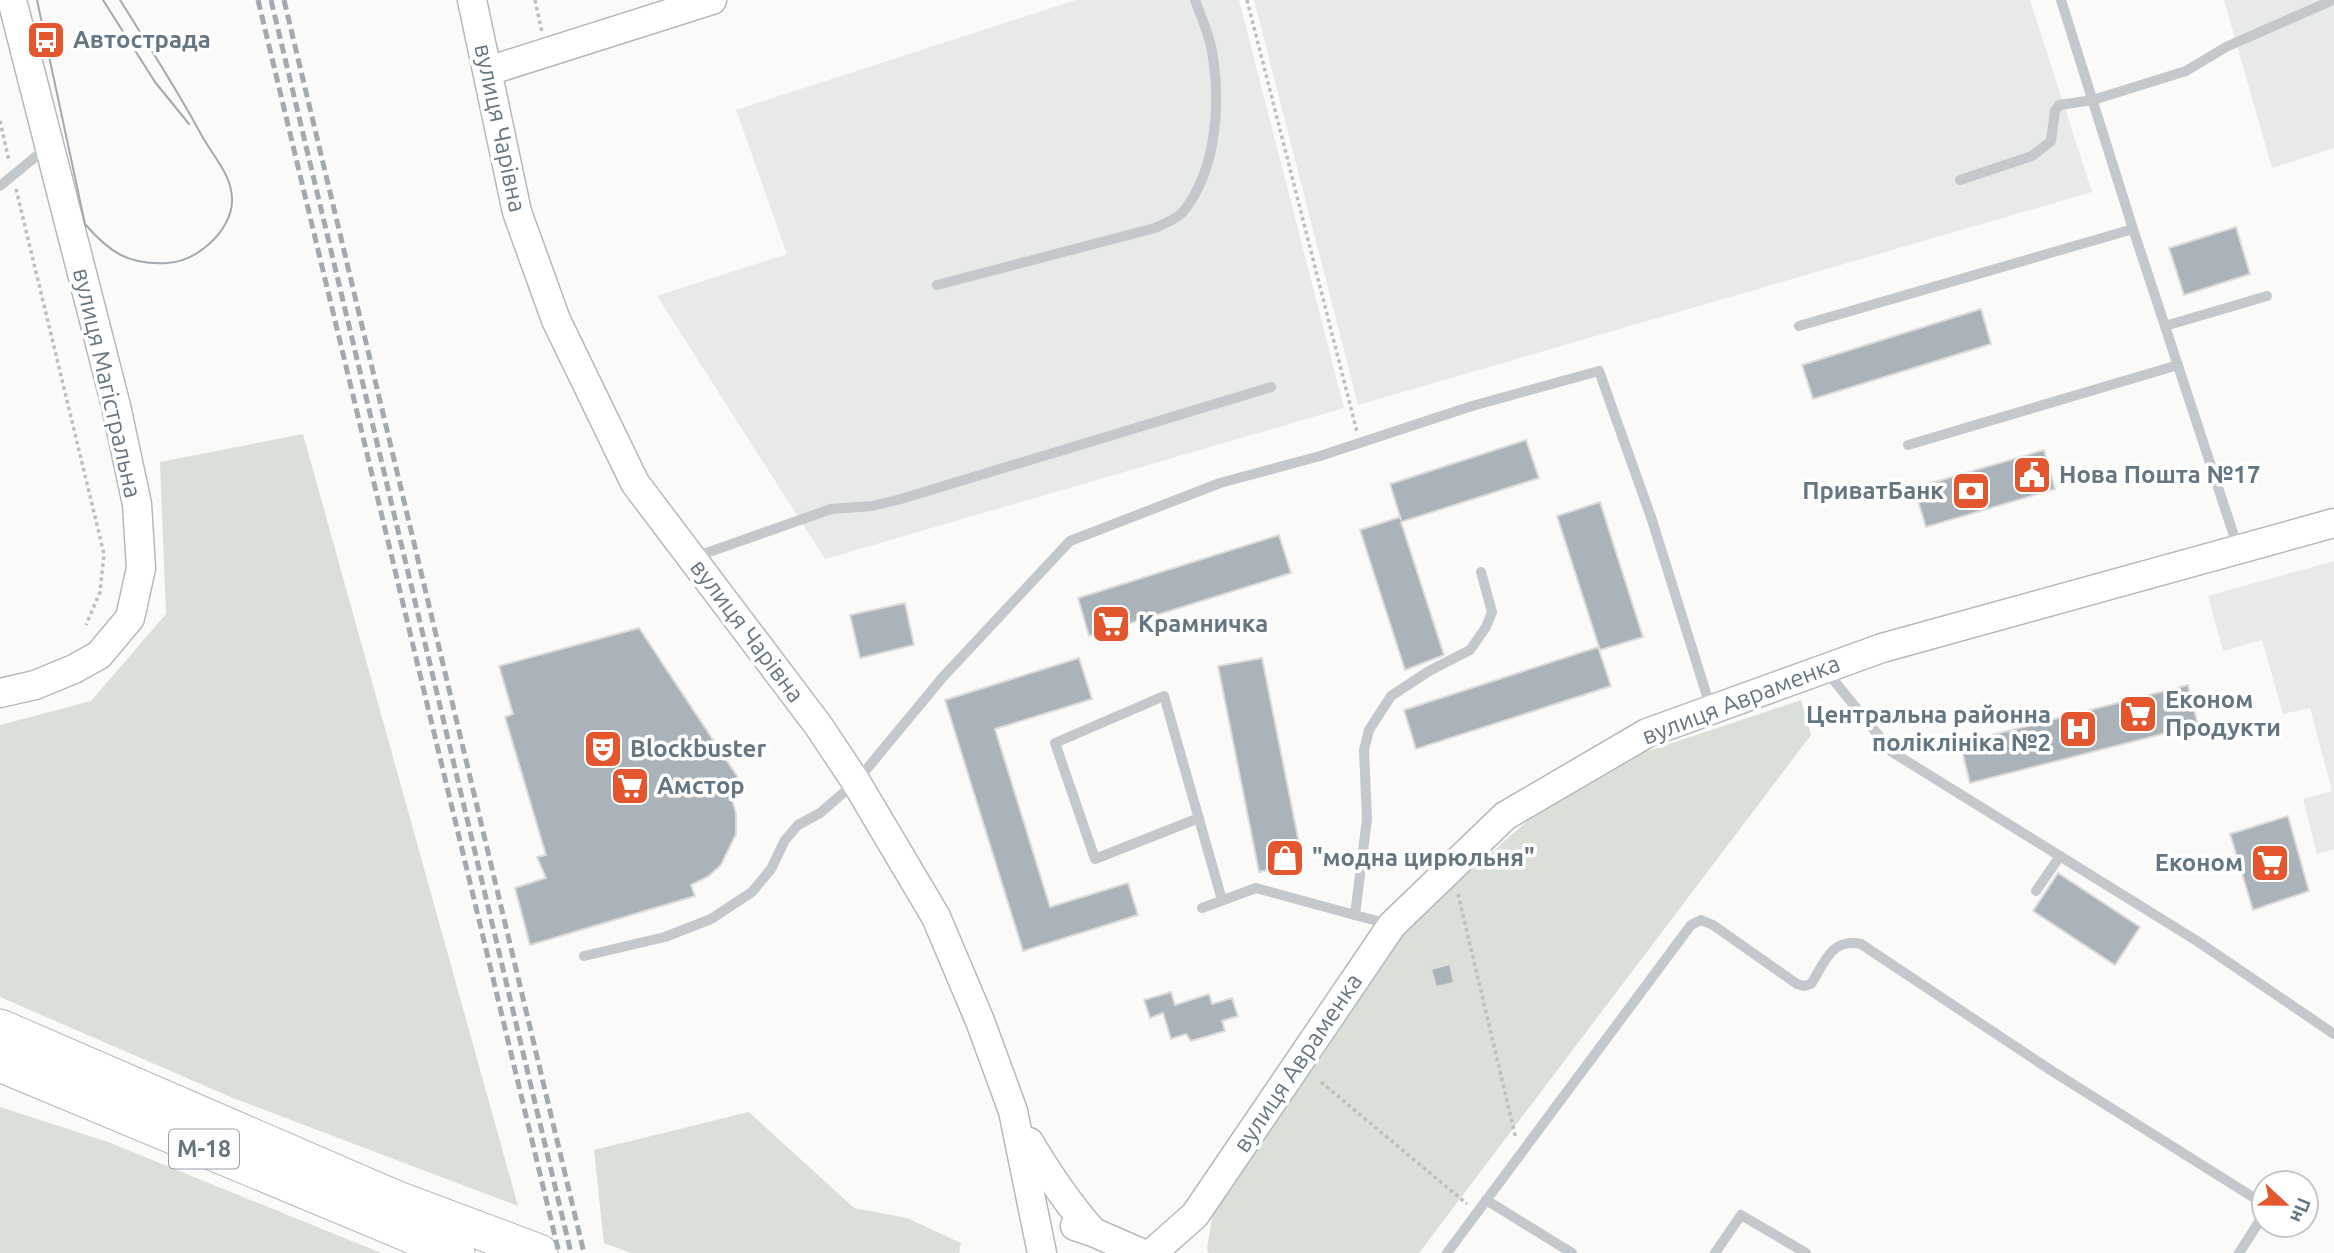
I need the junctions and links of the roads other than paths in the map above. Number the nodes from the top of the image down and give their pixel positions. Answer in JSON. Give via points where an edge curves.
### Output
{"nodes":[{"id":1,"x":12,"y":0,"type":"edge"},
{"id":2,"x":472,"y":0,"type":"edge"},
{"id":3,"x":712,"y":0,"type":"edge"},
{"id":4,"x":1195,"y":0,"type":"edge"},
{"id":5,"x":2062,"y":0,"type":"edge"},
{"id":6,"x":2333,"y":0,"type":"edge"},
{"id":7,"x":488,"y":71,"type":"junction"},
{"id":8,"x":2093,"y":100,"type":"junction"},
{"id":9,"x":48,"y":147,"type":"junction"},
{"id":10,"x":1960,"y":180,"type":"dead end"},
{"id":11,"x":0,"y":186,"type":"edge"},
{"id":12,"x":2133,"y":229,"type":"junction"},
{"id":13,"x":937,"y":285,"type":"dead end"},
{"id":14,"x":2267,"y":296,"type":"dead end"},
{"id":15,"x":1799,"y":326,"type":"dead end"},
{"id":16,"x":2165,"y":326,"type":"junction"},
{"id":17,"x":2178,"y":365,"type":"junction"},
{"id":18,"x":1271,"y":387,"type":"dead end"},
{"id":19,"x":1908,"y":445,"type":"dead end"},
{"id":20,"x":2334,"y":523,"type":"edge"},
{"id":21,"x":2239,"y":549,"type":"junction"},
{"id":22,"x":692,"y":558,"type":"junction"},
{"id":23,"x":1481,"y":572,"type":"dead end"},
{"id":24,"x":1824,"y":669,"type":"junction"},
{"id":25,"x":0,"y":693,"type":"edge"},
{"id":26,"x":1711,"y":710,"type":"junction"},
{"id":27,"x":856,"y":782,"type":"junction"},
{"id":28,"x":1199,"y":818,"type":"junction"},
{"id":29,"x":2060,"y":856,"type":"junction"},
{"id":30,"x":2036,"y":891,"type":"dead end"},
{"id":31,"x":1222,"y":900,"type":"junction"},
{"id":32,"x":1202,"y":908,"type":"dead end"},
{"id":33,"x":1355,"y":915,"type":"junction"},
{"id":34,"x":1392,"y":925,"type":"junction"},
{"id":35,"x":584,"y":956,"type":"dead end"},
{"id":36,"x":0,"y":1028,"type":"edge"},
{"id":37,"x":2334,"y":1034,"type":"edge"},
{"id":38,"x":0,"y":1063,"type":"edge"},
{"id":39,"x":1013,"y":1111,"type":"junction"},
{"id":40,"x":2250,"y":1195,"type":"edge"},
{"id":41,"x":1486,"y":1200,"type":"junction"},
{"id":42,"x":1036,"y":1215,"type":"junction"},
{"id":43,"x":1093,"y":1232,"type":"junction"},
{"id":44,"x":2250,"y":1236,"type":"edge"},
{"id":45,"x":456,"y":1253,"type":"edge"},
{"id":46,"x":539,"y":1253,"type":"edge"},
{"id":47,"x":1042,"y":1253,"type":"edge"},
{"id":48,"x":1141,"y":1253,"type":"edge"},
{"id":49,"x":1152,"y":1253,"type":"edge"},
{"id":50,"x":1447,"y":1253,"type":"edge"},
{"id":51,"x":1572,"y":1253,"type":"edge"},
{"id":52,"x":1716,"y":1253,"type":"edge"},
{"id":53,"x":1805,"y":1253,"type":"edge"},
{"id":54,"x":2239,"y":1253,"type":"edge"}],
"edges":[{"from":1,"to":9,"type":"main road","name":"вулиця Магістральна"},
{"from":2,"to":7,"type":"main road","name":"вулиця Чарівна"},
{"from":3,"to":7,"type":"main road"},
{"from":4,"to":13,"type":"lane","via":[[1212,50],[1213,139],[1204,173],[1182,214],[1155,228]]},
{"from":5,"to":8,"type":"lane"},
{"from":6,"to":8,"type":"lane","via":[[2226,47],[2186,71]]},
{"from":7,"to":22,"type":"main road","name":"вулиця Чарівна","via":[[517,212],[556,320],[635,483]]},
{"from":8,"to":10,"type":"lane","via":[[2059,105],[2051,141],[2032,156]]},
{"from":8,"to":12,"type":"lane"},
{"from":9,"to":11,"type":"lane"},
{"from":9,"to":25,"type":"main road","name":"вулиця Магістральна","via":[[116,406],[137,504],[141,568],[130,618],[99,654],[35,685]]},
{"from":12,"to":15,"type":"lane"},
{"from":12,"to":16,"type":"lane"},
{"from":14,"to":16,"type":"lane"},
{"from":16,"to":17,"type":"lane"},
{"from":17,"to":19,"type":"lane"},
{"from":17,"to":21,"type":"lane"},
{"from":18,"to":22,"type":"lane","via":[[901,499],[831,509]]},
{"from":20,"to":21,"type":"main road","name":"вулиця Авраменка"},
{"from":21,"to":24,"type":"main road","name":"вулиця Авраменка","via":[[1882,648]]},
{"from":22,"to":27,"type":"main road","name":"вулиця Чарівна"},
{"from":23,"to":33,"type":"lane","via":[[1492,611],[1470,650],[1391,696],[1369,730],[1364,750],[1367,819]]},
{"from":24,"to":26,"type":"main road","name":"вулиця Авраменка"},
{"from":24,"to":29,"type":"lane","via":[[1892,752]]},
{"from":26,"to":27,"type":"lane","via":[[1651,517],[1599,371],[1220,483],[1070,541],[942,678]]},
{"from":26,"to":34,"type":"main road","name":"вулиця Авраменка","via":[[1647,733],[1505,816]]},
{"from":27,"to":35,"type":"lane","via":[[798,825],[771,869],[733,906],[665,937]]},
{"from":27,"to":39,"type":"main road","name":"вулиця Чарівна","via":[[936,917]]},
{"from":28,"to":28,"type":"lane","via":[[1164,696],[1055,743],[1095,859]]},
{"from":28,"to":31,"type":"lane"},
{"from":29,"to":30,"type":"lane"},
{"from":29,"to":37,"type":"lane"},
{"from":31,"to":32,"type":"lane"},
{"from":31,"to":33,"type":"lane","via":[[1256,888]]},
{"from":33,"to":34,"type":"lane"},
{"from":34,"to":49,"type":"main road","name":"вулиця Авраменка","via":[[1195,1215]]},
{"from":36,"to":46,"type":"highway","number":"М-18","via":[[395,1199]]},
{"from":38,"to":45,"type":"highway","number":"М-18"},
{"from":39,"to":42,"type":"main road","name":"вулиця Чарівна"},
{"from":39,"to":43,"type":"main road","via":[[1046,1172]]},
{"from":40,"to":41,"type":"lane","via":[[1861,944],[1847,942],[1834,949],[1811,984],[1804,986],[1701,920],[1691,925]]},
{"from":41,"to":50,"type":"lane"},
{"from":41,"to":51,"type":"lane"},
{"from":42,"to":43,"type":"main road"},
{"from":42,"to":47,"type":"main road","name":"вулиця Чарівна"},
{"from":43,"to":48,"type":"main road"},
{"from":44,"to":54,"type":"lane"},
{"from":52,"to":53,"type":"lane","via":[[1741,1216]]}]}
